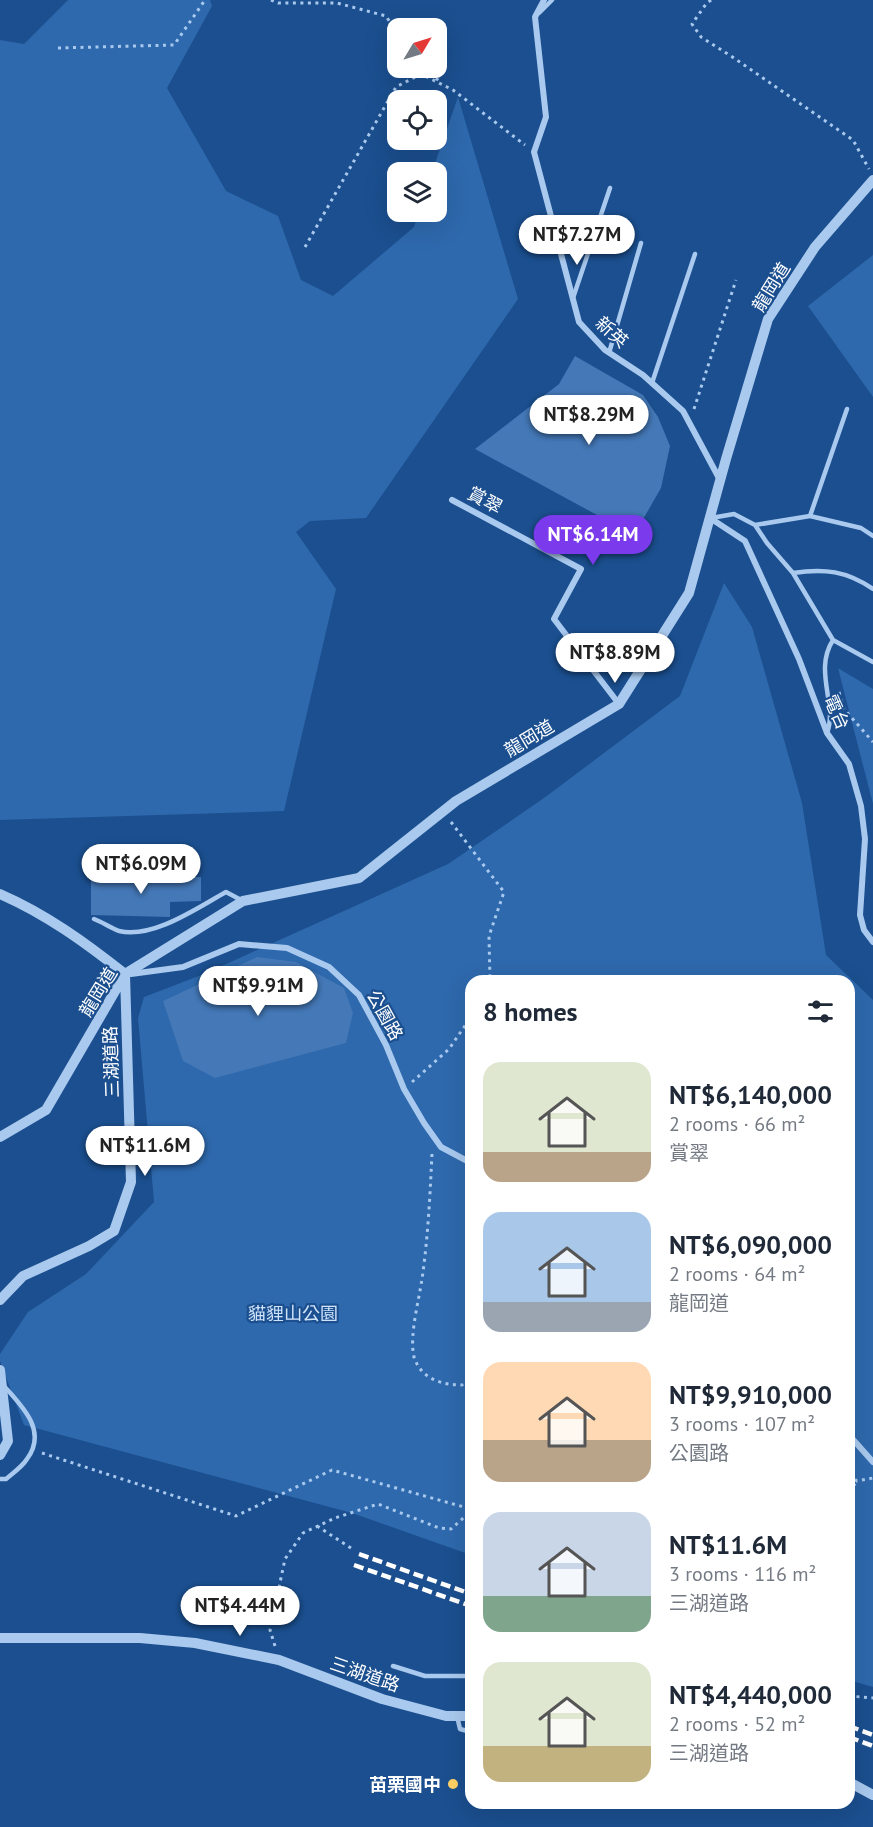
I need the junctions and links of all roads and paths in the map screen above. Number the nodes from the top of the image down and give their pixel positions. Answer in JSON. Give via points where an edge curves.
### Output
{"nodes":[{"id":1,"x":205,"y":0,"type":"edge"},
{"id":2,"x":271,"y":0,"type":"edge"},
{"id":3,"x":544,"y":0,"type":"edge"},
{"id":4,"x":552,"y":0,"type":"edge"},
{"id":5,"x":711,"y":0,"type":"edge"},
{"id":6,"x":535,"y":17,"type":"junction"},
{"id":7,"x":387,"y":18,"type":"edge"},
{"id":8,"x":57,"y":48,"type":"dead end"},
{"id":9,"x":436,"y":78,"type":"edge"},
{"id":10,"x":441,"y":83,"type":"junction"},
{"id":11,"x":534,"y":152,"type":"junction"},
{"id":12,"x":873,"y":175,"type":"edge"},
{"id":13,"x":873,"y":180,"type":"edge"},
{"id":14,"x":610,"y":188,"type":"dead end"},
{"id":15,"x":641,"y":243,"type":"dead end"},
{"id":16,"x":305,"y":247,"type":"dead end"},
{"id":17,"x":695,"y":254,"type":"dead end"},
{"id":18,"x":736,"y":280,"type":"dead end"},
{"id":19,"x":573,"y":298,"type":"junction"},
{"id":20,"x":609,"y":352,"type":"junction"},
{"id":21,"x":652,"y":382,"type":"junction"},
{"id":22,"x":847,"y":409,"type":"dead end"},
{"id":23,"x":686,"y":416,"type":"junction"},
{"id":24,"x":720,"y":480,"type":"junction"},
{"id":25,"x":452,"y":500,"type":"dead end"},
{"id":26,"x":810,"y":516,"type":"junction"},
{"id":27,"x":710,"y":518,"type":"junction"},
{"id":28,"x":755,"y":525,"type":"junction"},
{"id":29,"x":873,"y":536,"type":"edge"},
{"id":30,"x":793,"y":573,"type":"junction"},
{"id":31,"x":873,"y":589,"type":"edge"},
{"id":32,"x":833,"y":640,"type":"junction"},
{"id":33,"x":873,"y":662,"type":"edge"},
{"id":34,"x":836,"y":684,"type":"dead end"},
{"id":35,"x":619,"y":704,"type":"junction"},
{"id":36,"x":827,"y":733,"type":"junction"},
{"id":37,"x":873,"y":742,"type":"edge"},
{"id":38,"x":443,"y":811,"type":"junction"},
{"id":39,"x":0,"y":894,"type":"edge"},
{"id":40,"x":243,"y":901,"type":"junction"},
{"id":41,"x":94,"y":919,"type":"dead end"},
{"id":42,"x":873,"y":942,"type":"edge"},
{"id":43,"x":125,"y":974,"type":"junction"},
{"id":44,"x":490,"y":975,"type":"edge"},
{"id":45,"x":465,"y":1026,"type":"edge"},
{"id":46,"x":404,"y":1089,"type":"junction"},
{"id":47,"x":0,"y":1137,"type":"edge"},
{"id":48,"x":432,"y":1154,"type":"dead end"},
{"id":49,"x":465,"y":1160,"type":"edge"},
{"id":50,"x":0,"y":1300,"type":"edge"},
{"id":51,"x":0,"y":1370,"type":"edge"},
{"id":52,"x":465,"y":1382,"type":"edge"},
{"id":53,"x":2,"y":1383,"type":"junction"},
{"id":54,"x":855,"y":1442,"type":"edge"},
{"id":55,"x":32,"y":1449,"type":"junction"},
{"id":56,"x":0,"y":1455,"type":"edge"},
{"id":57,"x":873,"y":1462,"type":"edge"},
{"id":58,"x":873,"y":1478,"type":"edge"},
{"id":59,"x":0,"y":1479,"type":"edge"},
{"id":60,"x":856,"y":1481,"type":"edge"},
{"id":61,"x":465,"y":1508,"type":"edge"},
{"id":62,"x":465,"y":1516,"type":"edge"},
{"id":63,"x":317,"y":1526,"type":"junction"},
{"id":64,"x":354,"y":1550,"type":"dead end"},
{"id":65,"x":0,"y":1638,"type":"edge"},
{"id":66,"x":279,"y":1660,"type":"junction"},
{"id":67,"x":393,"y":1666,"type":"dead end"},
{"id":68,"x":465,"y":1676,"type":"edge"},
{"id":69,"x":855,"y":1696,"type":"edge"},
{"id":70,"x":873,"y":1698,"type":"edge"},
{"id":71,"x":457,"y":1716,"type":"junction"},
{"id":72,"x":465,"y":1716,"type":"edge"},
{"id":73,"x":465,"y":1730,"type":"edge"},
{"id":74,"x":855,"y":1785,"type":"edge"},
{"id":75,"x":873,"y":1795,"type":"edge"}],
"edges":[{"from":1,"to":8,"type":"path","via":[[174,45]]},
{"from":2,"to":7,"type":"path","via":[[337,3]]},
{"from":3,"to":6,"type":"street"},
{"from":4,"to":6,"type":"lane"},
{"from":5,"to":12,"type":"path","via":[[692,24],[701,37],[853,140]]},
{"from":6,"to":11,"type":"street","via":[[546,117]]},
{"from":9,"to":10,"type":"path"},
{"from":10,"to":11,"type":"path"},
{"from":10,"to":16,"type":"path","via":[[421,74],[396,87]]},
{"from":11,"to":19,"type":"street","name":"新英"},
{"from":13,"to":24,"type":"street","name":"龍岡道","via":[[815,247],[768,319]]},
{"from":14,"to":19,"type":"lane"},
{"from":15,"to":20,"type":"lane"},
{"from":17,"to":21,"type":"lane"},
{"from":18,"to":23,"type":"path","via":[[696,408]]},
{"from":19,"to":20,"type":"street","name":"新英","via":[[579,321]]},
{"from":20,"to":21,"type":"street","name":"新英"},
{"from":21,"to":23,"type":"street","name":"新英"},
{"from":22,"to":26,"type":"lane"},
{"from":23,"to":24,"type":"street","name":"新英"},
{"from":24,"to":27,"type":"street","name":"龍岡道"},
{"from":25,"to":35,"type":"street","name":"賞翠","via":[[581,569],[554,619]]},
{"from":26,"to":28,"type":"lane"},
{"from":26,"to":29,"type":"lane","via":[[861,528]]},
{"from":27,"to":28,"type":"lane","via":[[734,514]]},
{"from":27,"to":35,"type":"street","name":"龍岡道","via":[[689,593]]},
{"from":27,"to":36,"type":"street","name":"電台","via":[[745,542],[799,659]]},
{"from":28,"to":30,"type":"lane"},
{"from":30,"to":31,"type":"lane","via":[[814,569],[850,575]]},
{"from":30,"to":32,"type":"lane"},
{"from":32,"to":33,"type":"lane"},
{"from":32,"to":36,"type":"lane","via":[[824,674],[830,724]]},
{"from":34,"to":37,"type":"path","via":[[844,709]]},
{"from":35,"to":38,"type":"street","name":"龍岡道"},
{"from":36,"to":42,"type":"street","name":"電台","via":[[849,764],[861,806],[865,839],[860,915]]},
{"from":38,"to":40,"type":"street","name":"龍岡道","via":[[359,878]]},
{"from":38,"to":44,"type":"path","via":[[504,892],[489,936]]},
{"from":39,"to":43,"type":"street","via":[[30,907]]},
{"from":40,"to":41,"type":"lane","via":[[226,892],[144,932],[119,931]]},
{"from":40,"to":43,"type":"street","name":"龍岡道"},
{"from":43,"to":46,"type":"street","name":"公園路","via":[[183,967],[239,944],[287,948],[329,967],[358,995],[386,1045]]},
{"from":43,"to":47,"type":"street","name":"龍岡道","via":[[46,1110]]},
{"from":43,"to":50,"type":"street","name":"三湖道路","via":[[131,1182],[114,1231],[23,1276]]},
{"from":45,"to":46,"type":"path","via":[[449,1049]]},
{"from":46,"to":49,"type":"street","name":"公園路","via":[[441,1147]]},
{"from":48,"to":52,"type":"path","via":[[414,1357],[425,1375],[440,1384]]},
{"from":51,"to":53,"type":"street"},
{"from":53,"to":55,"type":"lane","via":[[30,1415],[35,1436]]},
{"from":53,"to":56,"type":"street","via":[[8,1441]]},
{"from":54,"to":57,"type":"street"},
{"from":55,"to":59,"type":"lane","via":[[28,1459],[6,1479]]},
{"from":55,"to":61,"type":"path","via":[[236,1516],[332,1470]]},
{"from":58,"to":60,"type":"path"},
{"from":62,"to":63,"type":"path","via":[[451,1529],[439,1528],[378,1504]]},
{"from":63,"to":64,"type":"path"},
{"from":63,"to":66,"type":"path","via":[[303,1533],[285,1559],[270,1630]]},
{"from":65,"to":66,"type":"street","name":"三湖道路","via":[[140,1638],[195,1643]]},
{"from":66,"to":71,"type":"street","name":"三湖道路","via":[[382,1699]]},
{"from":67,"to":68,"type":"lane","via":[[425,1676]]},
{"from":69,"to":70,"type":"path"},
{"from":71,"to":72,"type":"street","name":"三湖道路"},
{"from":71,"to":73,"type":"lane","via":[[460,1729]]},
{"from":74,"to":75,"type":"street"}]}
